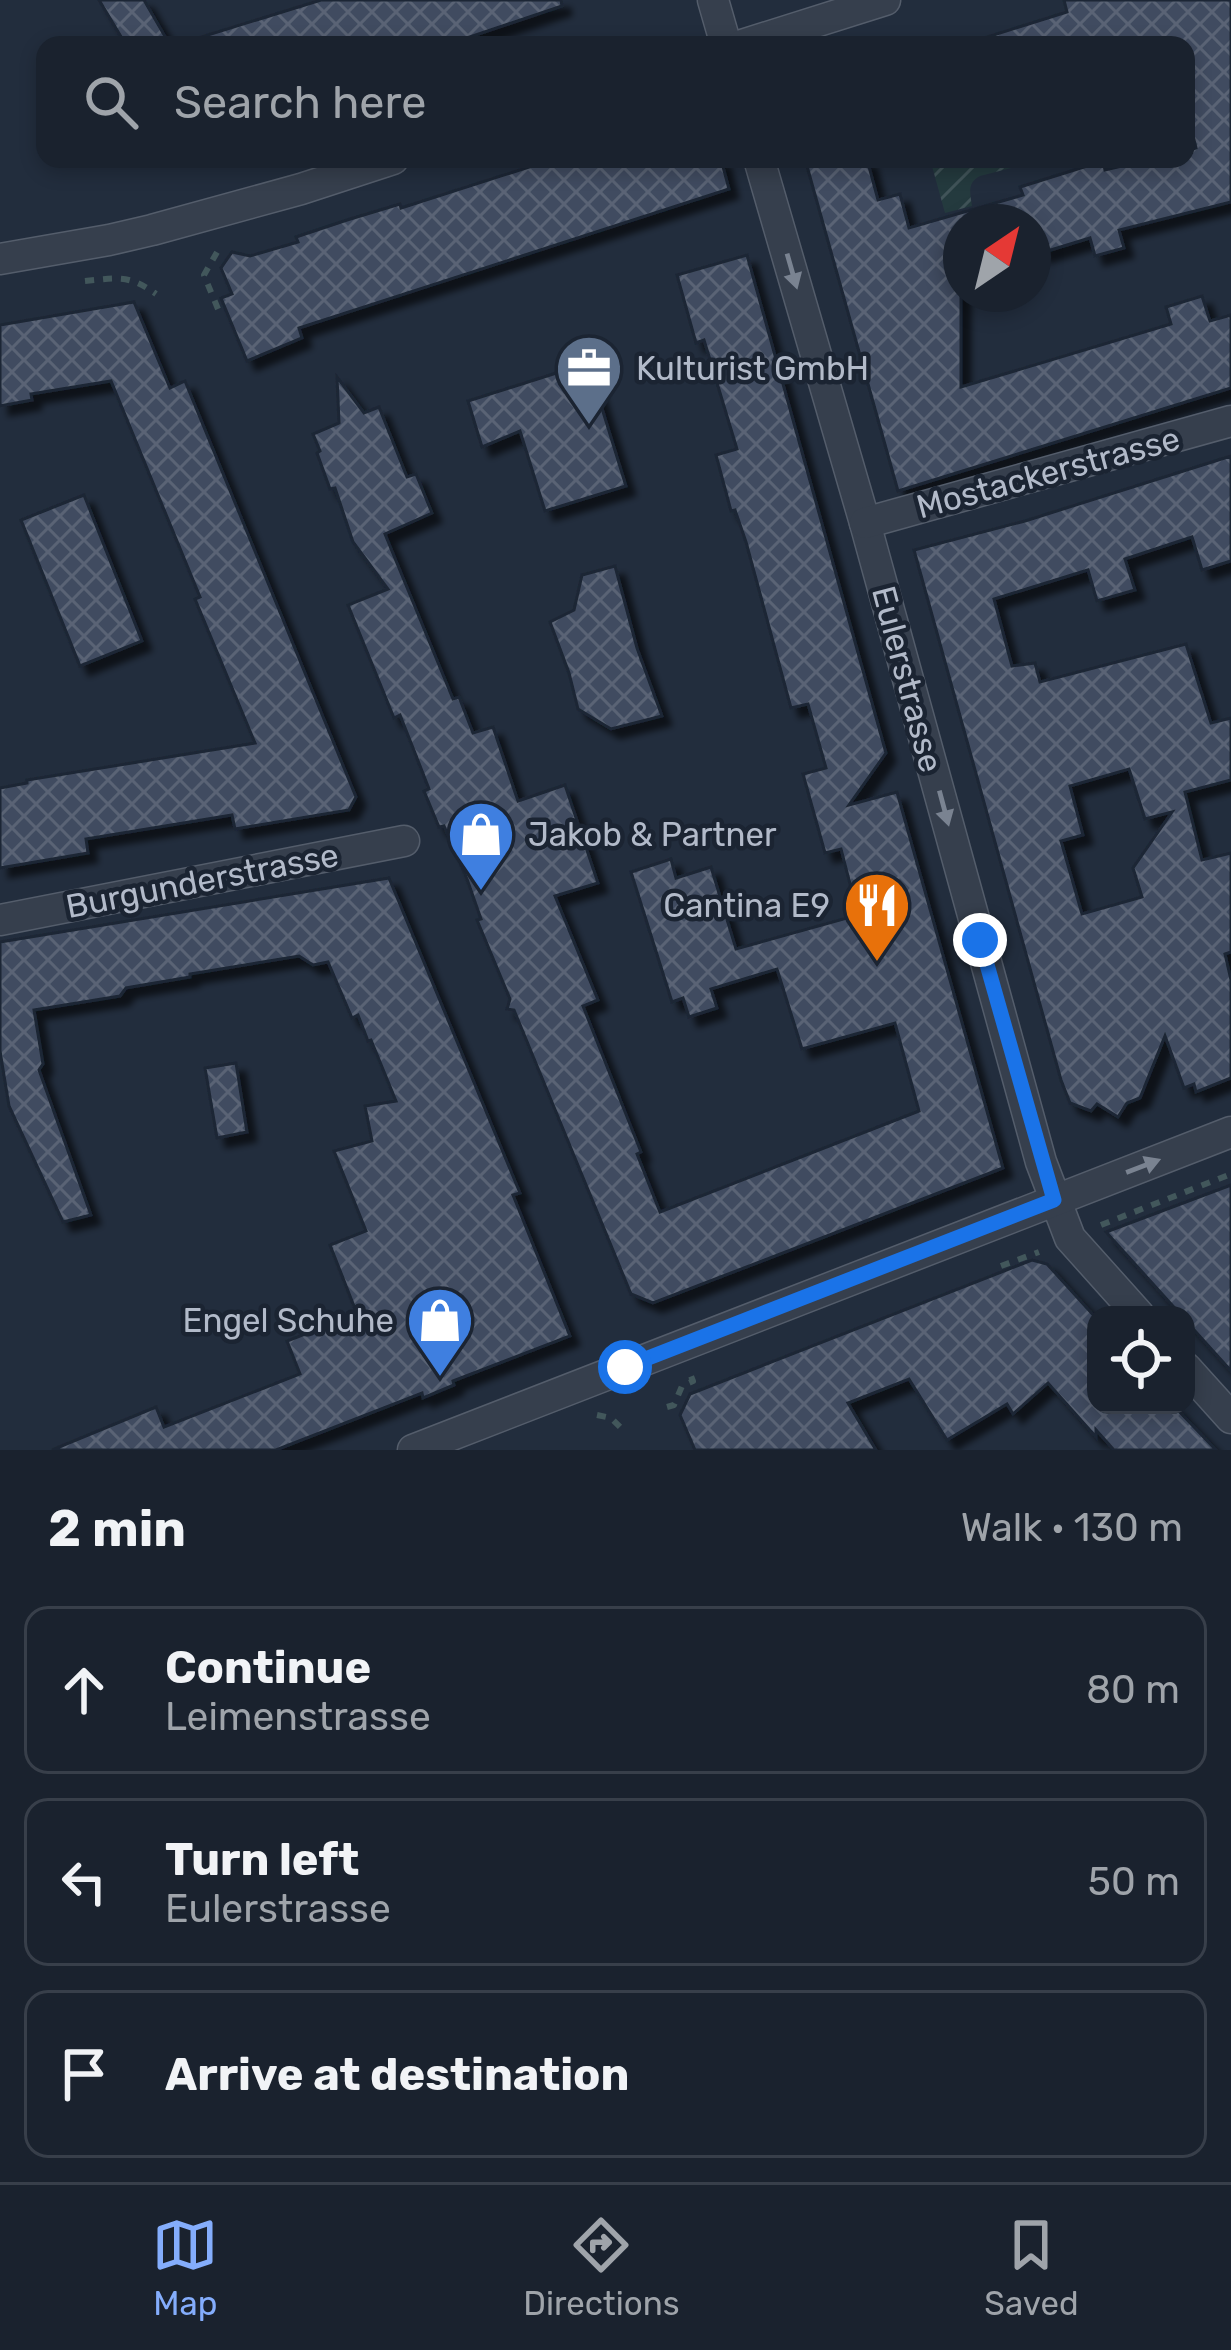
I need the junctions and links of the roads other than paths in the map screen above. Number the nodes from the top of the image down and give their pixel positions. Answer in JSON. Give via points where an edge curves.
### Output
{"nodes":[{"id":1,"x":713,"y":0,"type":"edge"},
{"id":2,"x":885,"y":0,"type":"edge"},
{"id":3,"x":723,"y":36,"type":"edge"},
{"id":4,"x":771,"y":36,"type":"edge"},
{"id":5,"x":365,"y":168,"type":"edge"},
{"id":6,"x":762,"y":168,"type":"edge"},
{"id":7,"x":0,"y":260,"type":"edge"},
{"id":8,"x":1231,"y":422,"type":"edge"},
{"id":9,"x":865,"y":523,"type":"junction"},
{"id":10,"x":404,"y":841,"type":"dead end"},
{"id":11,"x":0,"y":920,"type":"edge"},
{"id":12,"x":1231,"y":1132,"type":"edge"},
{"id":13,"x":1054,"y":1200,"type":"junction"},
{"id":14,"x":1131,"y":1306,"type":"edge"},
{"id":15,"x":1195,"y":1378,"type":"edge"},
{"id":16,"x":1231,"y":1418,"type":"edge"},
{"id":17,"x":413,"y":1450,"type":"edge"}],
"edges":[{"from":1,"to":3,"type":"street"},
{"from":2,"to":4,"type":"street"},
{"from":5,"to":7,"type":"street","via":[[109,241]]},
{"from":6,"to":9,"type":"street","name":"Eulerstrasse","one_way":true},
{"from":8,"to":9,"type":"street","name":"Mostackerstrasse"},
{"from":9,"to":13,"type":"street","name":"Eulerstrasse","one_way":true},
{"from":10,"to":11,"type":"street","name":"Burgunderstrasse"},
{"from":13,"to":12,"type":"street","one_way":true},
{"from":13,"to":14,"type":"street","name":"Eulerstrasse","via":[[1070,1238]]},
{"from":13,"to":17,"type":"street"},
{"from":15,"to":16,"type":"street"}]}
